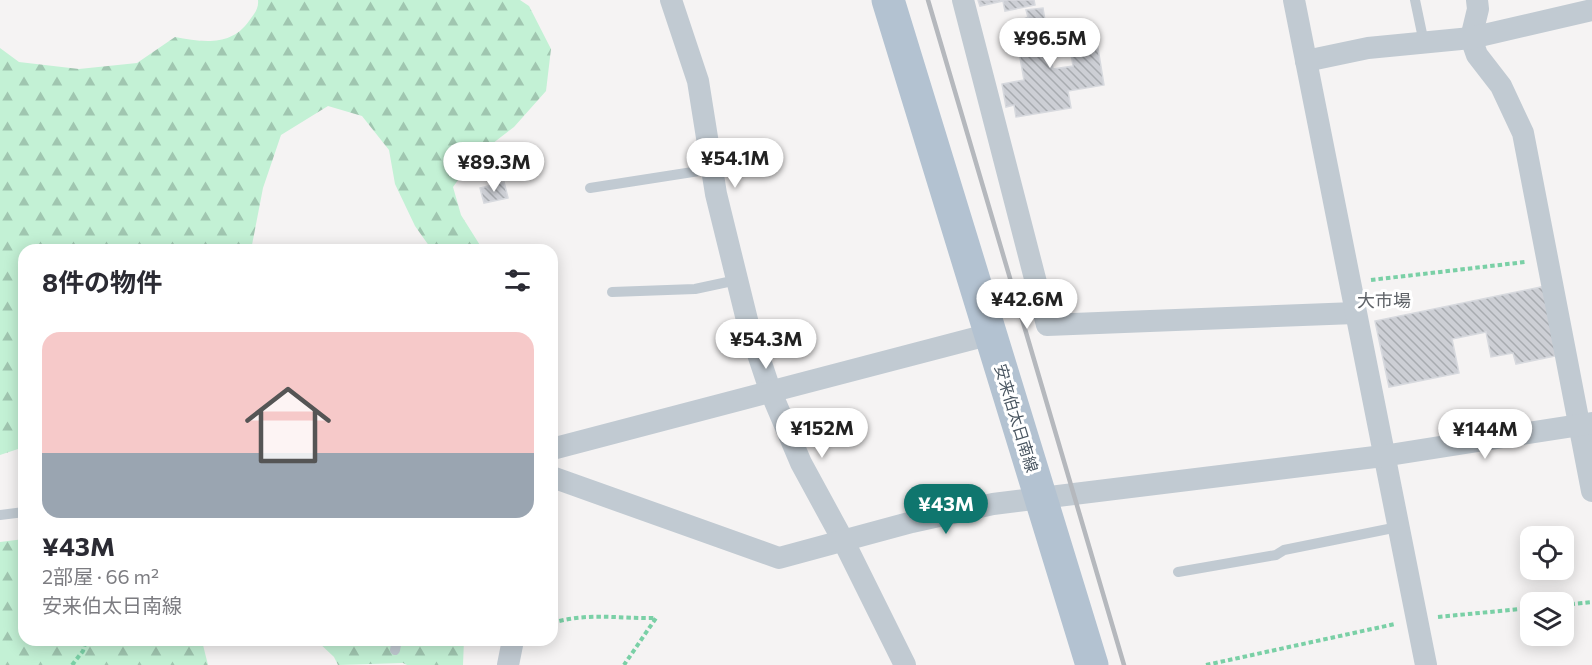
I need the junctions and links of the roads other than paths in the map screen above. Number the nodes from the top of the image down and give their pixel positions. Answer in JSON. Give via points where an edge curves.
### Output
{"nodes":[{"id":1,"x":671,"y":0,"type":"edge"},
{"id":2,"x":888,"y":0,"type":"edge"},
{"id":3,"x":963,"y":0,"type":"edge"},
{"id":4,"x":1294,"y":0,"type":"edge"},
{"id":5,"x":1415,"y":0,"type":"edge"},
{"id":6,"x":1477,"y":0,"type":"edge"},
{"id":7,"x":1592,"y":10,"type":"edge"},
{"id":8,"x":1471,"y":38,"type":"junction"},
{"id":9,"x":1424,"y":44,"type":"junction"},
{"id":10,"x":1306,"y":61,"type":"junction"},
{"id":11,"x":712,"y":169,"type":"junction"},
{"id":12,"x":590,"y":188,"type":"dead end"},
{"id":13,"x":737,"y":280,"type":"junction"},
{"id":14,"x":612,"y":292,"type":"dead end"},
{"id":15,"x":1355,"y":313,"type":"junction"},
{"id":16,"x":991,"y":334,"type":"junction"},
{"id":17,"x":770,"y":390,"type":"junction"},
{"id":18,"x":1586,"y":423,"type":"edge"},
{"id":19,"x":558,"y":448,"type":"edge"},
{"id":20,"x":1383,"y":456,"type":"junction"},
{"id":21,"x":558,"y":479,"type":"edge"},
{"id":22,"x":1592,"y":491,"type":"edge"},
{"id":23,"x":1041,"y":498,"type":"junction"},
{"id":24,"x":18,"y":513,"type":"edge"},
{"id":25,"x":0,"y":515,"type":"edge"},
{"id":26,"x":1398,"y":527,"type":"junction"},
{"id":27,"x":844,"y":543,"type":"junction"},
{"id":28,"x":1178,"y":572,"type":"dead end"},
{"id":29,"x":512,"y":646,"type":"edge"},
{"id":30,"x":508,"y":665,"type":"edge"},
{"id":31,"x":905,"y":665,"type":"edge"},
{"id":32,"x":1092,"y":665,"type":"edge"},
{"id":33,"x":1426,"y":665,"type":"edge"}],
"edges":[{"from":1,"to":11,"type":"street","via":[[698,81]]},
{"from":2,"to":16,"type":"main road","name":"安来伯太日南線"},
{"from":3,"to":15,"type":"street","via":[[1047,325]]},
{"from":4,"to":10,"type":"street"},
{"from":5,"to":9,"type":"lane"},
{"from":6,"to":8,"type":"street"},
{"from":7,"to":8,"type":"street"},
{"from":8,"to":9,"type":"street"},
{"from":8,"to":18,"type":"street","via":[[1477,55],[1501,86],[1523,133]]},
{"from":9,"to":10,"type":"street","via":[[1368,48]]},
{"from":10,"to":15,"type":"street"},
{"from":11,"to":12,"type":"lane"},
{"from":11,"to":13,"type":"street"},
{"from":13,"to":14,"type":"lane","via":[[694,289]]},
{"from":13,"to":17,"type":"street"},
{"from":15,"to":20,"type":"street"},
{"from":16,"to":17,"type":"street"},
{"from":16,"to":23,"type":"main road","name":"安来伯太日南線"},
{"from":17,"to":19,"type":"street"},
{"from":17,"to":27,"type":"street","via":[[801,463]]},
{"from":18,"to":20,"type":"street"},
{"from":18,"to":22,"type":"street"},
{"from":20,"to":23,"type":"street"},
{"from":20,"to":26,"type":"street"},
{"from":21,"to":27,"type":"street","via":[[779,558]]},
{"from":23,"to":27,"type":"street","via":[[912,522]]},
{"from":23,"to":32,"type":"main road","name":"安来伯太日南線"},
{"from":24,"to":25,"type":"lane"},
{"from":26,"to":28,"type":"lane"},
{"from":26,"to":33,"type":"street"},
{"from":27,"to":31,"type":"street"},
{"from":29,"to":30,"type":"street"}]}
